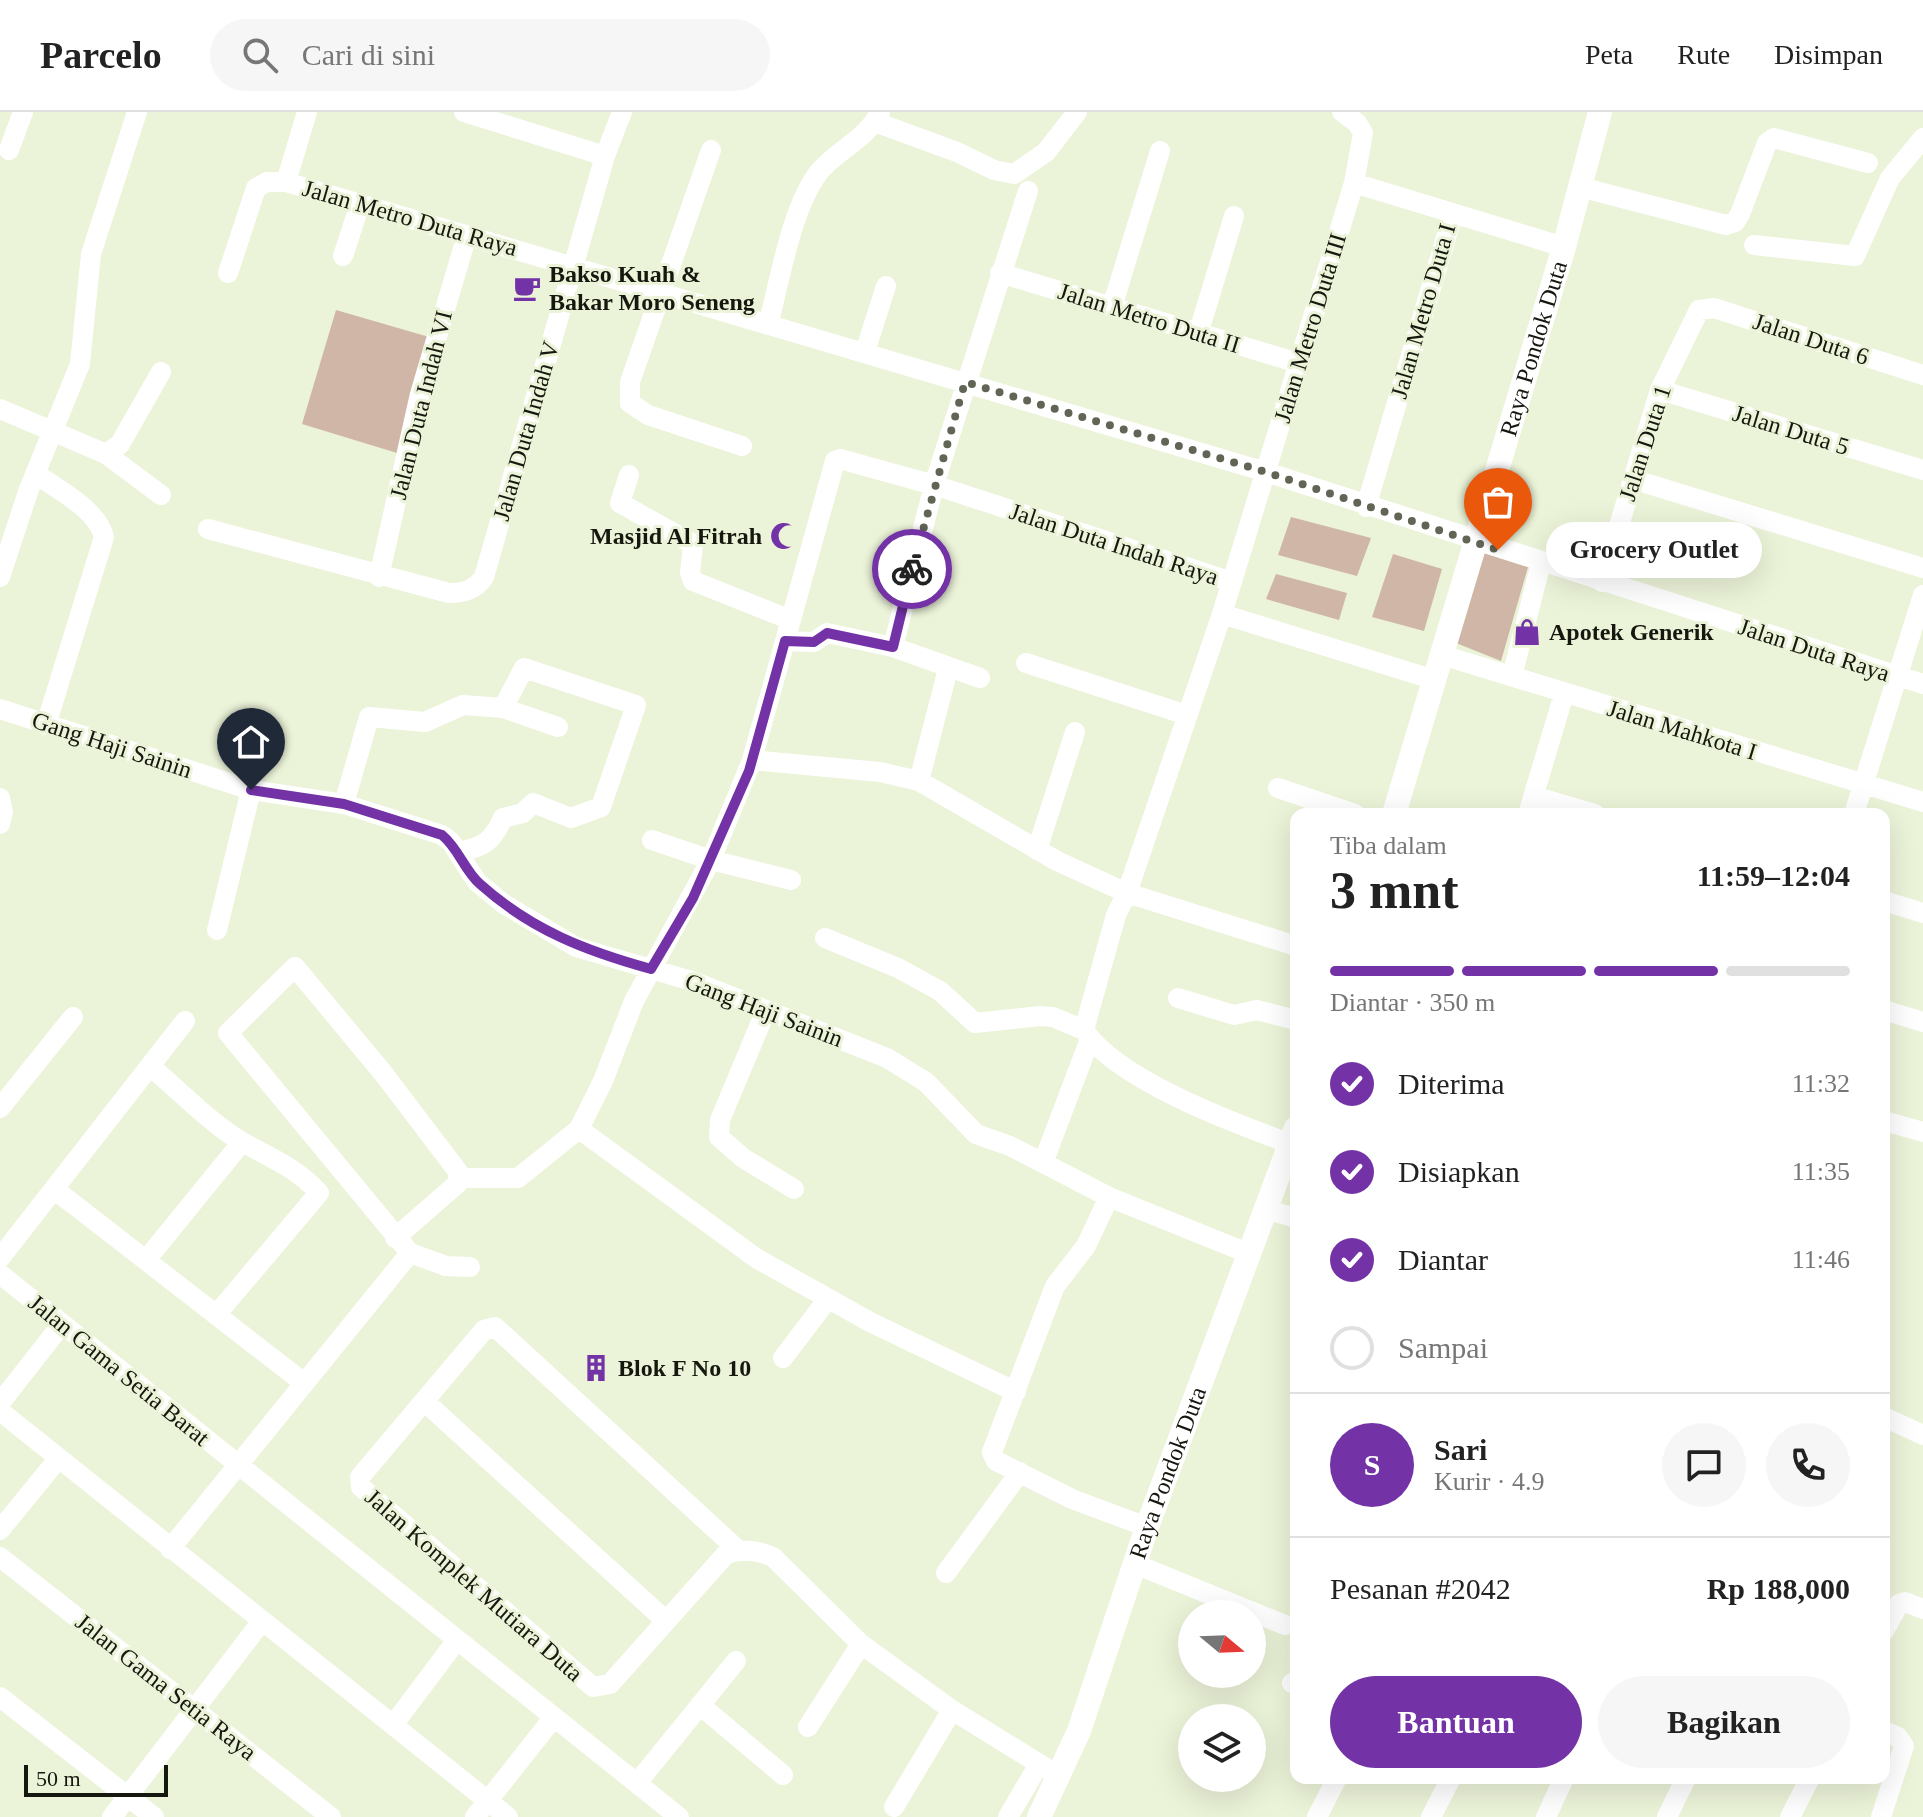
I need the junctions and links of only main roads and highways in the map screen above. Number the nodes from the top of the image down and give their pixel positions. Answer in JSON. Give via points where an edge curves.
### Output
{"nodes":[{"id":1,"x":1600,"y":112,"type":"edge"},
{"id":2,"x":1396,"y":808,"type":"edge"},
{"id":3,"x":1290,"y":1145,"type":"edge"},
{"id":4,"x":1039,"y":1817,"type":"edge"}],
"edges":[{"from":1,"to":2,"type":"main road","name":"Raya Pondok Duta"},
{"from":3,"to":4,"type":"main road","name":"Raya Pondok Duta","via":[[1147,1527],[1084,1718],[1049,1770]]}]}
